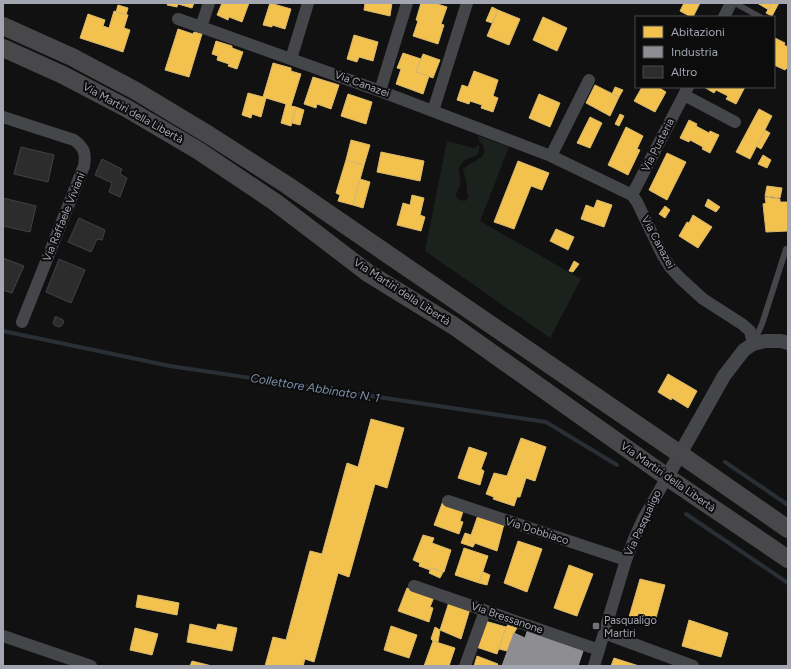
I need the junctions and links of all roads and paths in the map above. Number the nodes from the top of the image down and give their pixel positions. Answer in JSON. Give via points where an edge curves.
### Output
{"nodes":[{"id":1,"x":208,"y":3,"type":"edge"},
{"id":2,"x":308,"y":3,"type":"edge"},
{"id":3,"x":406,"y":3,"type":"edge"},
{"id":4,"x":467,"y":3,"type":"edge"},
{"id":5,"x":731,"y":3,"type":"edge"},
{"id":6,"x":735,"y":3,"type":"edge"},
{"id":7,"x":724,"y":16,"type":"edge"},
{"id":8,"x":758,"y":16,"type":"edge"},
{"id":9,"x":178,"y":19,"type":"dead end"},
{"id":10,"x":3,"y":26,"type":"edge"},
{"id":11,"x":201,"y":27,"type":"junction"},
{"id":12,"x":3,"y":48,"type":"edge"},
{"id":13,"x":291,"y":59,"type":"junction"},
{"id":14,"x":588,"y":80,"type":"dead end"},
{"id":15,"x":380,"y":91,"type":"junction"},
{"id":16,"x":686,"y":91,"type":"edge"},
{"id":17,"x":433,"y":111,"type":"junction"},
{"id":18,"x":3,"y":117,"type":"edge"},
{"id":19,"x":735,"y":122,"type":"dead end"},
{"id":20,"x":551,"y":156,"type":"junction"},
{"id":21,"x":632,"y":195,"type":"junction"},
{"id":22,"x":786,"y":249,"type":"dead end"},
{"id":23,"x":22,"y":322,"type":"dead end"},
{"id":24,"x":788,"y":343,"type":"edge"},
{"id":25,"x":753,"y":344,"type":"junction"},
{"id":26,"x":680,"y":454,"type":"junction"},
{"id":27,"x":666,"y":477,"type":"junction"},
{"id":28,"x":448,"y":501,"type":"dead end"},
{"id":29,"x":788,"y":529,"type":"edge"},
{"id":30,"x":788,"y":559,"type":"edge"},
{"id":31,"x":626,"y":560,"type":"junction"},
{"id":32,"x":414,"y":586,"type":"dead end"},
{"id":33,"x":485,"y":611,"type":"junction"},
{"id":34,"x":604,"y":633,"type":"junction"},
{"id":35,"x":3,"y":636,"type":"edge"},
{"id":36,"x":599,"y":650,"type":"junction"},
{"id":37,"x":91,"y":666,"type":"edge"},
{"id":38,"x":465,"y":666,"type":"edge"},
{"id":39,"x":594,"y":666,"type":"edge"},
{"id":40,"x":692,"y":666,"type":"edge"}],
"edges":[{"from":1,"to":11,"type":"street"},
{"from":2,"to":13,"type":"street"},
{"from":3,"to":15,"type":"street"},
{"from":4,"to":17,"type":"street"},
{"from":5,"to":7,"type":"street"},
{"from":6,"to":8,"type":"lane"},
{"from":9,"to":11,"type":"street","name":"Via Canazei"},
{"from":10,"to":26,"type":"main road","name":"Via Martiri della Libertà","via":[[117,80],[209,134]]},
{"from":11,"to":13,"type":"street","name":"Via Canazei"},
{"from":12,"to":27,"type":"main road","name":"Via Martiri della Libertà","via":[[63,75],[199,151],[276,202],[368,273],[454,326]]},
{"from":13,"to":15,"type":"street","name":"Via Canazei"},
{"from":14,"to":20,"type":"street"},
{"from":15,"to":17,"type":"street","name":"Via Canazei"},
{"from":16,"to":19,"type":"street","name":"Via Pusteria"},
{"from":16,"to":21,"type":"street","name":"Via Pusteria"},
{"from":17,"to":20,"type":"street","name":"Via Canazei"},
{"from":18,"to":23,"type":"street","name":"Via Raffaele Viviani","via":[[74,140],[81,145],[86,158]]},
{"from":20,"to":21,"type":"street","name":"Via Canazei"},
{"from":21,"to":25,"type":"street","name":"Via Canazei","via":[[638,202],[670,267],[703,299],[750,331]]},
{"from":22,"to":25,"type":"lane"},
{"from":24,"to":25,"type":"street","via":[[764,341]]},
{"from":25,"to":26,"type":"street","name":"Via Pasqualigo","via":[[744,350],[724,376]]},
{"from":26,"to":27,"type":"street","name":"Via Pasqualigo"},
{"from":26,"to":29,"type":"main road","name":"Via Martiri della Libertà"},
{"from":27,"to":30,"type":"main road","name":"Via Martiri della Libertà"},
{"from":27,"to":31,"type":"street","name":"Via Pasqualigo","via":[[643,519]]},
{"from":28,"to":31,"type":"street","name":"Via Dobbiaco"},
{"from":31,"to":34,"type":"street","name":"Via Pasqualigo"},
{"from":32,"to":33,"type":"street","name":"Via Bressanone"},
{"from":33,"to":36,"type":"street","name":"Via Bressanone"},
{"from":33,"to":38,"type":"street"},
{"from":34,"to":36,"type":"street","name":"Via Pasqualigo"},
{"from":34,"to":40,"type":"street"},
{"from":35,"to":37,"type":"street"},
{"from":36,"to":39,"type":"street","name":"Via Pasqualigo"}]}
